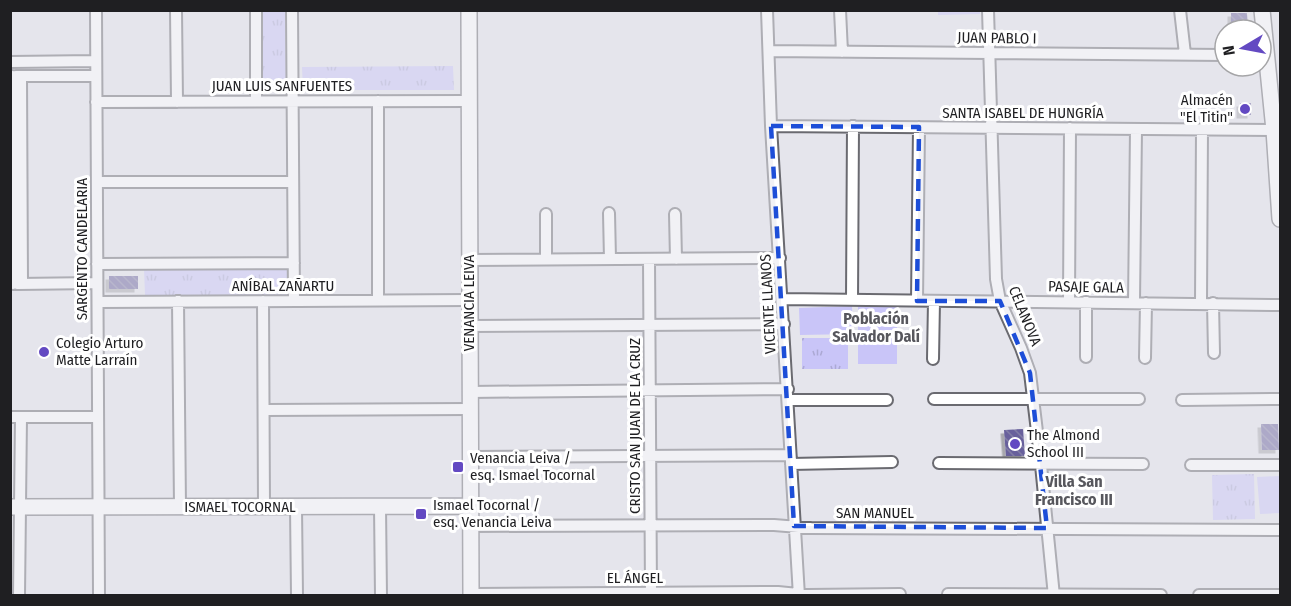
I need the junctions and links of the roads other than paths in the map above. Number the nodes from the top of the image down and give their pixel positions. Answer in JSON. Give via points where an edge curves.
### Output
{"nodes":[{"id":1,"x":96,"y":10,"type":"edge"},
{"id":2,"x":176,"y":10,"type":"edge"},
{"id":3,"x":256,"y":10,"type":"edge"},
{"id":4,"x":292,"y":10,"type":"edge"},
{"id":5,"x":469,"y":10,"type":"edge"},
{"id":6,"x":767,"y":10,"type":"edge"},
{"id":7,"x":840,"y":10,"type":"edge"},
{"id":8,"x":988,"y":10,"type":"edge"},
{"id":9,"x":1180,"y":10,"type":"edge"},
{"id":10,"x":769,"y":51,"type":"junction"},
{"id":11,"x":842,"y":52,"type":"junction"},
{"id":12,"x":988,"y":53,"type":"junction"},
{"id":13,"x":1185,"y":54,"type":"junction"},
{"id":14,"x":1213,"y":55,"type":"edge"},
{"id":15,"x":96,"y":61,"type":"junction"},
{"id":16,"x":10,"y":62,"type":"edge"},
{"id":17,"x":14,"y":76,"type":"edge"},
{"id":18,"x":96,"y":76,"type":"junction"},
{"id":19,"x":1275,"y":77,"type":"edge"},
{"id":20,"x":378,"y":101,"type":"junction"},
{"id":21,"x":469,"y":101,"type":"junction"},
{"id":22,"x":96,"y":102,"type":"junction"},
{"id":23,"x":177,"y":102,"type":"junction"},
{"id":24,"x":256,"y":102,"type":"junction"},
{"id":25,"x":292,"y":102,"type":"junction"},
{"id":26,"x":771,"y":126,"type":"junction"},
{"id":27,"x":853,"y":126,"type":"junction"},
{"id":28,"x":919,"y":127,"type":"junction"},
{"id":29,"x":990,"y":128,"type":"junction"},
{"id":30,"x":1070,"y":128,"type":"junction"},
{"id":31,"x":1136,"y":129,"type":"junction"},
{"id":32,"x":1202,"y":129,"type":"junction"},
{"id":33,"x":1277,"y":139,"type":"edge"},
{"id":34,"x":97,"y":182,"type":"junction"},
{"id":35,"x":293,"y":182,"type":"junction"},
{"id":36,"x":1280,"y":207,"type":"edge"},
{"id":37,"x":609,"y":213,"type":"dead end"},
{"id":38,"x":546,"y":214,"type":"dead end"},
{"id":39,"x":675,"y":214,"type":"dead end"},
{"id":40,"x":1281,"y":219,"type":"edge"},
{"id":41,"x":780,"y":258,"type":"junction"},
{"id":42,"x":546,"y":259,"type":"junction"},
{"id":43,"x":610,"y":259,"type":"junction"},
{"id":44,"x":649,"y":259,"type":"junction"},
{"id":45,"x":676,"y":259,"type":"junction"},
{"id":46,"x":468,"y":260,"type":"junction"},
{"id":47,"x":294,"y":263,"type":"junction"},
{"id":48,"x":97,"y":264,"type":"junction"},
{"id":49,"x":97,"y":283,"type":"junction"},
{"id":50,"x":15,"y":284,"type":"edge"},
{"id":51,"x":782,"y":299,"type":"junction"},
{"id":52,"x":469,"y":300,"type":"junction"},
{"id":53,"x":852,"y":300,"type":"junction"},
{"id":54,"x":178,"y":301,"type":"junction"},
{"id":55,"x":263,"y":301,"type":"junction"},
{"id":56,"x":294,"y":301,"type":"junction"},
{"id":57,"x":378,"y":301,"type":"junction"},
{"id":58,"x":917,"y":301,"type":"junction"},
{"id":59,"x":933,"y":301,"type":"junction"},
{"id":60,"x":1000,"y":301,"type":"junction"},
{"id":61,"x":98,"y":302,"type":"junction"},
{"id":62,"x":1069,"y":302,"type":"junction"},
{"id":63,"x":1086,"y":302,"type":"junction"},
{"id":64,"x":1134,"y":303,"type":"junction"},
{"id":65,"x":1146,"y":303,"type":"junction"},
{"id":66,"x":1201,"y":303,"type":"junction"},
{"id":67,"x":1213,"y":303,"type":"junction"},
{"id":68,"x":1281,"y":305,"type":"edge"},
{"id":69,"x":784,"y":324,"type":"junction"},
{"id":70,"x":649,"y":325,"type":"junction"},
{"id":71,"x":469,"y":326,"type":"junction"},
{"id":72,"x":1214,"y":352,"type":"dead end"},
{"id":73,"x":1086,"y":357,"type":"dead end"},
{"id":74,"x":933,"y":358,"type":"dead end"},
{"id":75,"x":1145,"y":358,"type":"dead end"},
{"id":76,"x":650,"y":390,"type":"junction"},
{"id":77,"x":469,"y":392,"type":"junction"},
{"id":78,"x":788,"y":395,"type":"junction"},
{"id":79,"x":1033,"y":398,"type":"junction"},
{"id":80,"x":933,"y":399,"type":"dead end"},
{"id":81,"x":1139,"y":399,"type":"dead end"},
{"id":82,"x":1281,"y":399,"type":"edge"},
{"id":83,"x":888,"y":400,"type":"dead end"},
{"id":84,"x":1182,"y":400,"type":"dead end"},
{"id":85,"x":470,"y":409,"type":"junction"},
{"id":86,"x":264,"y":410,"type":"junction"},
{"id":87,"x":16,"y":417,"type":"edge"},
{"id":88,"x":98,"y":417,"type":"junction"},
{"id":89,"x":650,"y":456,"type":"junction"},
{"id":90,"x":470,"y":457,"type":"junction"},
{"id":91,"x":791,"y":460,"type":"junction"},
{"id":92,"x":892,"y":462,"type":"dead end"},
{"id":93,"x":939,"y":463,"type":"dead end"},
{"id":94,"x":1143,"y":464,"type":"dead end"},
{"id":95,"x":1041,"y":465,"type":"junction"},
{"id":96,"x":1191,"y":465,"type":"dead end"},
{"id":97,"x":1281,"y":465,"type":"edge"},
{"id":98,"x":380,"y":506,"type":"junction"},
{"id":99,"x":470,"y":506,"type":"junction"},
{"id":100,"x":15,"y":507,"type":"edge"},
{"id":101,"x":99,"y":507,"type":"junction"},
{"id":102,"x":180,"y":507,"type":"junction"},
{"id":103,"x":264,"y":507,"type":"junction"},
{"id":104,"x":296,"y":507,"type":"junction"},
{"id":105,"x":651,"y":525,"type":"junction"},
{"id":106,"x":470,"y":526,"type":"junction"},
{"id":107,"x":794,"y":526,"type":"junction"},
{"id":108,"x":1047,"y":528,"type":"junction"},
{"id":109,"x":1281,"y":530,"type":"edge"},
{"id":110,"x":651,"y":593,"type":"junction"},
{"id":111,"x":799,"y":594,"type":"edge"},
{"id":112,"x":900,"y":594,"type":"edge"},
{"id":113,"x":948,"y":594,"type":"edge"},
{"id":114,"x":471,"y":595,"type":"edge"},
{"id":115,"x":1054,"y":595,"type":"edge"},
{"id":116,"x":1161,"y":595,"type":"edge"},
{"id":117,"x":1200,"y":595,"type":"edge"},
{"id":118,"x":1281,"y":595,"type":"edge"},
{"id":119,"x":19,"y":596,"type":"edge"},
{"id":120,"x":99,"y":596,"type":"edge"},
{"id":121,"x":297,"y":596,"type":"edge"},
{"id":122,"x":381,"y":596,"type":"edge"}],
"edges":[{"from":1,"to":15,"type":"street","name":"SARGENTO CANDELARIA"},
{"from":2,"to":23,"type":"street"},
{"from":3,"to":24,"type":"street"},
{"from":4,"to":25,"type":"street"},
{"from":5,"to":21,"type":"street","name":"VENANCIA LEIVA"},
{"from":6,"to":10,"type":"street","name":"VICENTE LLANOS"},
{"from":7,"to":11,"type":"street"},
{"from":8,"to":12,"type":"street","name":"CELANOVA"},
{"from":9,"to":13,"type":"street"},
{"from":10,"to":11,"type":"street","name":"JUAN PABLO I"},
{"from":10,"to":26,"type":"street","name":"VICENTE LLANOS"},
{"from":11,"to":12,"type":"street","name":"JUAN PABLO I"},
{"from":12,"to":13,"type":"street","name":"JUAN PABLO I"},
{"from":12,"to":29,"type":"street","name":"CELANOVA"},
{"from":13,"to":14,"type":"street","name":"JUAN PABLO I"},
{"from":15,"to":16,"type":"street"},
{"from":15,"to":18,"type":"street","name":"SARGENTO CANDELARIA"},
{"from":17,"to":18,"type":"street"},
{"from":17,"to":50,"type":"street"},
{"from":18,"to":22,"type":"street","name":"SARGENTO CANDELARIA"},
{"from":19,"to":33,"type":"street"},
{"from":20,"to":21,"type":"street","name":"JUAN LUIS SANFUENTES"},
{"from":20,"to":25,"type":"street","name":"JUAN LUIS SANFUENTES"},
{"from":20,"to":57,"type":"street"},
{"from":21,"to":46,"type":"street","name":"VENANCIA LEIVA"},
{"from":22,"to":23,"type":"street","name":"JUAN LUIS SANFUENTES"},
{"from":22,"to":34,"type":"street","name":"SARGENTO CANDELARIA"},
{"from":23,"to":24,"type":"street","name":"JUAN LUIS SANFUENTES"},
{"from":24,"to":25,"type":"street","name":"JUAN LUIS SANFUENTES"},
{"from":25,"to":35,"type":"street"},
{"from":26,"to":27,"type":"street","name":"SANTA ISABEL DE HUNGRÍA"},
{"from":26,"to":41,"type":"street","name":"VICENTE LLANOS"},
{"from":27,"to":28,"type":"street","name":"SANTA ISABEL DE HUNGRÍA"},
{"from":27,"to":53,"type":"street"},
{"from":28,"to":29,"type":"street","name":"SANTA ISABEL DE HUNGRÍA"},
{"from":28,"to":58,"type":"street"},
{"from":29,"to":30,"type":"street","name":"SANTA ISABEL DE HUNGRÍA"},
{"from":29,"to":60,"type":"street","name":"CELANOVA"},
{"from":30,"to":31,"type":"street","name":"SANTA ISABEL DE HUNGRÍA"},
{"from":30,"to":62,"type":"street"},
{"from":31,"to":32,"type":"street","name":"SANTA ISABEL DE HUNGRÍA"},
{"from":31,"to":64,"type":"street"},
{"from":32,"to":33,"type":"street","name":"SANTA ISABEL DE HUNGRÍA"},
{"from":32,"to":66,"type":"street"},
{"from":33,"to":36,"type":"street"},
{"from":34,"to":35,"type":"street"},
{"from":34,"to":48,"type":"street","name":"SARGENTO CANDELARIA"},
{"from":35,"to":47,"type":"street"},
{"from":36,"to":40,"type":"street"},
{"from":37,"to":43,"type":"street"},
{"from":38,"to":42,"type":"street"},
{"from":39,"to":45,"type":"street"},
{"from":41,"to":45,"type":"street"},
{"from":41,"to":51,"type":"street","name":"VICENTE LLANOS"},
{"from":42,"to":43,"type":"street"},
{"from":42,"to":46,"type":"street"},
{"from":43,"to":44,"type":"street"},
{"from":44,"to":45,"type":"street"},
{"from":44,"to":70,"type":"street","name":"CRISTO SAN JUAN DE LA CRUZ"},
{"from":46,"to":52,"type":"street","name":"VENANCIA LEIVA"},
{"from":47,"to":48,"type":"street","name":"ANÍBAL ZAÑARTU"},
{"from":47,"to":56,"type":"street"},
{"from":48,"to":49,"type":"street","name":"SARGENTO CANDELARIA"},
{"from":49,"to":50,"type":"street"},
{"from":49,"to":61,"type":"street","name":"SARGENTO CANDELARIA"},
{"from":51,"to":53,"type":"street","name":"PASAJE GALA"},
{"from":51,"to":69,"type":"street","name":"VICENTE LLANOS"},
{"from":52,"to":57,"type":"street","name":"ANÍBAL ZAÑARTU"},
{"from":52,"to":71,"type":"street","name":"VENANCIA LEIVA"},
{"from":53,"to":58,"type":"street","name":"PASAJE GALA"},
{"from":54,"to":55,"type":"street","name":"ANÍBAL ZAÑARTU"},
{"from":54,"to":61,"type":"street","name":"ANÍBAL ZAÑARTU"},
{"from":54,"to":102,"type":"street"},
{"from":55,"to":56,"type":"street","name":"ANÍBAL ZAÑARTU"},
{"from":55,"to":86,"type":"street"},
{"from":56,"to":57,"type":"street","name":"ANÍBAL ZAÑARTU"},
{"from":58,"to":59,"type":"street","name":"PASAJE GALA"},
{"from":59,"to":60,"type":"street","name":"PASAJE GALA"},
{"from":59,"to":74,"type":"street"},
{"from":60,"to":62,"type":"street","name":"PASAJE GALA"},
{"from":60,"to":79,"type":"street","name":"CELANOVA","via":[[1028,365]]},
{"from":61,"to":88,"type":"street","name":"SARGENTO CANDELARIA"},
{"from":62,"to":63,"type":"street","name":"PASAJE GALA"},
{"from":63,"to":64,"type":"street","name":"PASAJE GALA"},
{"from":63,"to":73,"type":"street"},
{"from":64,"to":65,"type":"street","name":"PASAJE GALA"},
{"from":65,"to":66,"type":"street","name":"PASAJE GALA"},
{"from":65,"to":75,"type":"street"},
{"from":66,"to":67,"type":"street","name":"PASAJE GALA"},
{"from":67,"to":68,"type":"street","name":"PASAJE GALA"},
{"from":67,"to":72,"type":"street"},
{"from":69,"to":70,"type":"street"},
{"from":69,"to":78,"type":"street","name":"VICENTE LLANOS"},
{"from":70,"to":71,"type":"street"},
{"from":70,"to":76,"type":"street","name":"CRISTO SAN JUAN DE LA CRUZ"},
{"from":71,"to":77,"type":"street","name":"VENANCIA LEIVA"},
{"from":76,"to":77,"type":"street"},
{"from":76,"to":78,"type":"street"},
{"from":76,"to":89,"type":"street","name":"CRISTO SAN JUAN DE LA CRUZ"},
{"from":77,"to":85,"type":"street","name":"VENANCIA LEIVA"},
{"from":78,"to":83,"type":"street"},
{"from":78,"to":91,"type":"street","name":"VICENTE LLANOS"},
{"from":79,"to":80,"type":"street"},
{"from":79,"to":81,"type":"street"},
{"from":79,"to":95,"type":"street","name":"CELANOVA"},
{"from":82,"to":84,"type":"street"},
{"from":85,"to":86,"type":"street"},
{"from":85,"to":90,"type":"street","name":"VENANCIA LEIVA"},
{"from":86,"to":103,"type":"street"},
{"from":87,"to":88,"type":"street"},
{"from":87,"to":100,"type":"street"},
{"from":88,"to":101,"type":"street","name":"SARGENTO CANDELARIA"},
{"from":89,"to":90,"type":"street"},
{"from":89,"to":91,"type":"street"},
{"from":89,"to":105,"type":"street","name":"CRISTO SAN JUAN DE LA CRUZ"},
{"from":90,"to":99,"type":"street","name":"VENANCIA LEIVA"},
{"from":91,"to":92,"type":"street"},
{"from":91,"to":107,"type":"street","name":"VICENTE LLANOS"},
{"from":93,"to":95,"type":"street"},
{"from":94,"to":95,"type":"street"},
{"from":95,"to":108,"type":"street","name":"CELANOVA"},
{"from":96,"to":97,"type":"street"},
{"from":98,"to":99,"type":"street","name":"ISMAEL TOCORNAL"},
{"from":98,"to":104,"type":"street","name":"ISMAEL TOCORNAL"},
{"from":98,"to":122,"type":"street"},
{"from":99,"to":106,"type":"street","name":"VENANCIA LEIVA"},
{"from":100,"to":101,"type":"street","name":"ISMAEL TOCORNAL"},
{"from":100,"to":119,"type":"street"},
{"from":101,"to":102,"type":"street","name":"ISMAEL TOCORNAL"},
{"from":101,"to":120,"type":"street","name":"SARGENTO CANDELARIA"},
{"from":102,"to":103,"type":"street","name":"ISMAEL TOCORNAL"},
{"from":103,"to":104,"type":"street","name":"ISMAEL TOCORNAL"},
{"from":104,"to":121,"type":"street"},
{"from":105,"to":106,"type":"street","name":"SAN MANUEL"},
{"from":105,"to":107,"type":"street","name":"SAN MANUEL"},
{"from":105,"to":110,"type":"street","name":"CRISTO SAN JUAN DE LA CRUZ"},
{"from":106,"to":114,"type":"street","name":"VENANCIA LEIVA"},
{"from":107,"to":108,"type":"street","name":"SAN MANUEL"},
{"from":107,"to":111,"type":"street","name":"VICENTE LLANOS"},
{"from":108,"to":109,"type":"street","name":"SAN MANUEL"},
{"from":108,"to":115,"type":"street","name":"CELANOVA"},
{"from":110,"to":111,"type":"street","name":"EL ÁNGEL"},
{"from":110,"to":114,"type":"street","name":"EL ÁNGEL"},
{"from":111,"to":112,"type":"street","name":"EL ÁNGEL"},
{"from":113,"to":115,"type":"street"},
{"from":115,"to":116,"type":"street"},
{"from":117,"to":118,"type":"street"}]}
